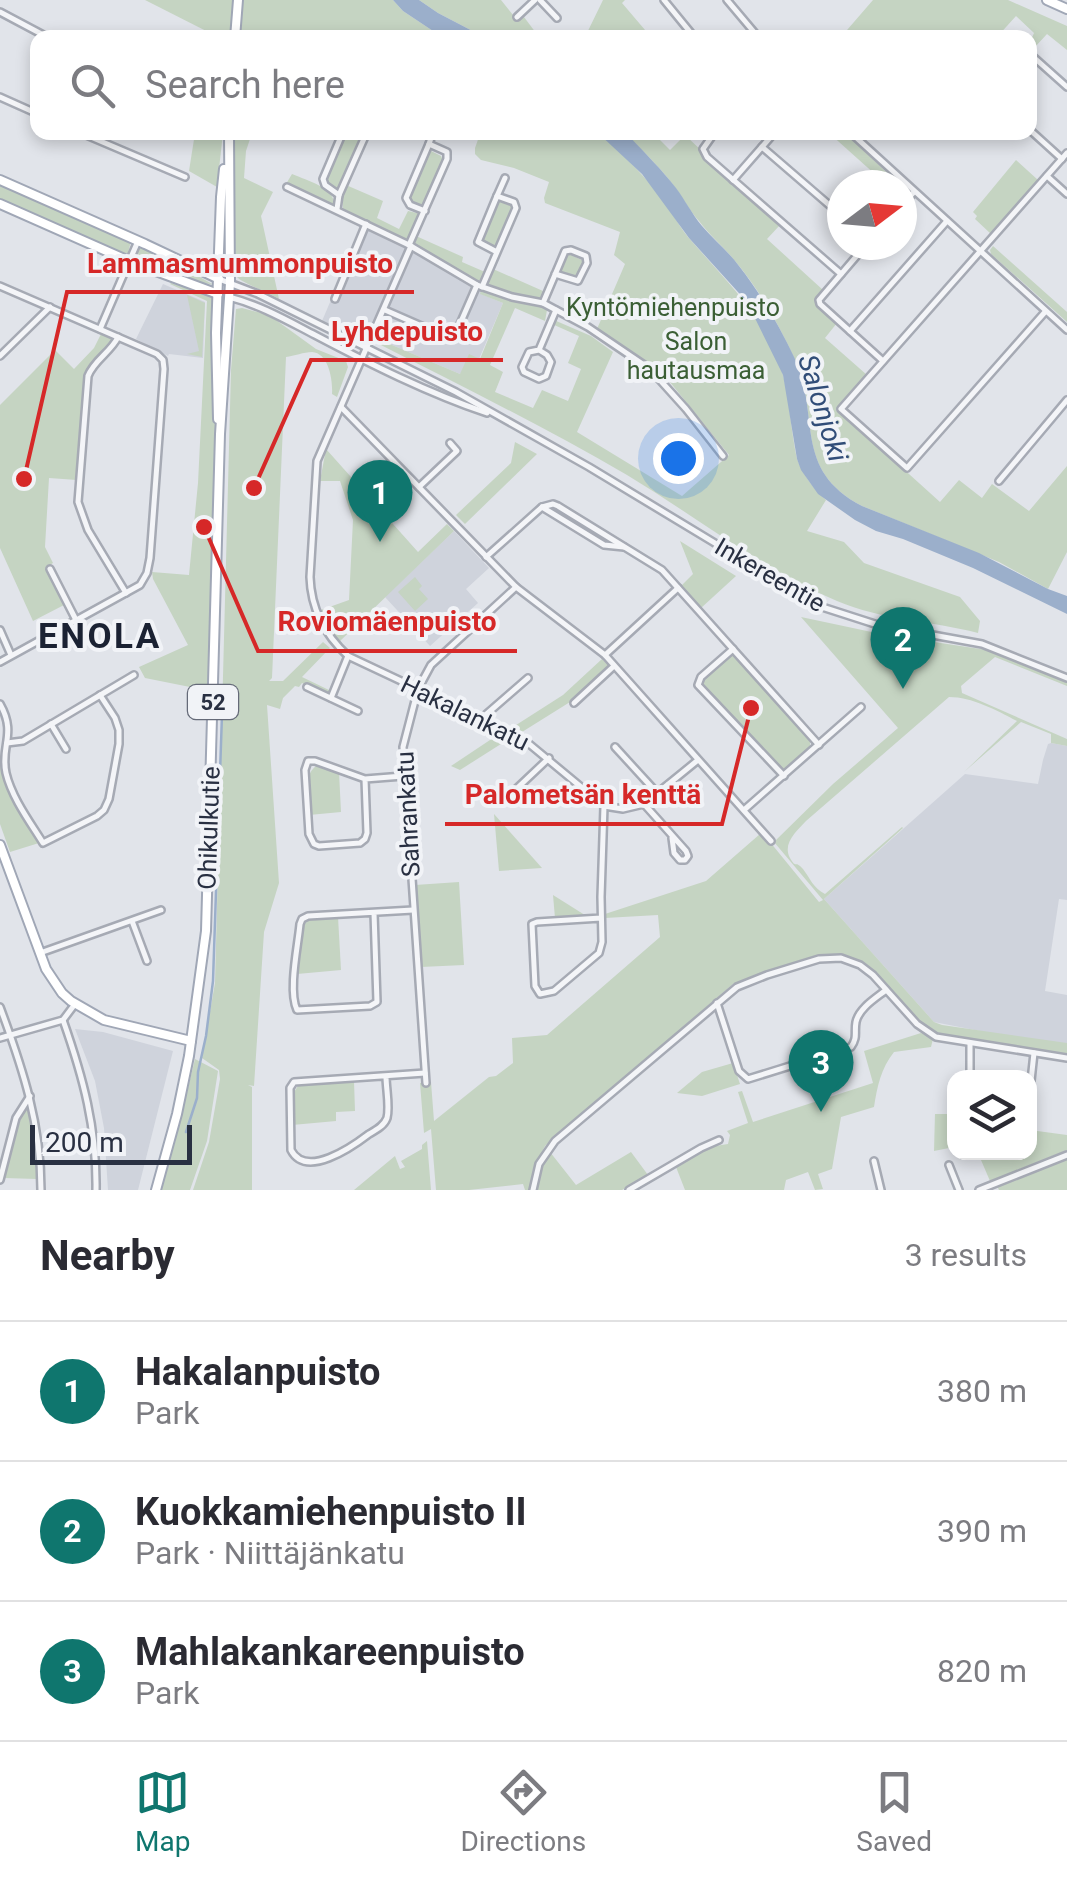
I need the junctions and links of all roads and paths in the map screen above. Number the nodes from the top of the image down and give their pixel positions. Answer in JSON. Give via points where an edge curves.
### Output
{"nodes":[{"id":1,"x":238,"y":0,"type":"edge"},
{"id":2,"x":537,"y":0,"type":"edge"},
{"id":3,"x":664,"y":0,"type":"edge"},
{"id":4,"x":727,"y":0,"type":"edge"},
{"id":5,"x":1047,"y":0,"type":"edge"},
{"id":6,"x":1067,"y":9,"type":"edge"},
{"id":7,"x":0,"y":12,"type":"edge"},
{"id":8,"x":517,"y":17,"type":"dead end"},
{"id":9,"x":557,"y":18,"type":"dead end"},
{"id":10,"x":34,"y":30,"type":"edge"},
{"id":11,"x":236,"y":30,"type":"edge"},
{"id":12,"x":688,"y":30,"type":"edge"},
{"id":13,"x":752,"y":30,"type":"edge"},
{"id":14,"x":1037,"y":60,"type":"edge"},
{"id":15,"x":1067,"y":87,"type":"edge"},
{"id":16,"x":0,"y":97,"type":"edge"},
{"id":17,"x":30,"y":110,"type":"edge"},
{"id":18,"x":1037,"y":135,"type":"edge"},
{"id":19,"x":94,"y":140,"type":"edge"},
{"id":20,"x":229,"y":140,"type":"edge"},
{"id":21,"x":339,"y":140,"type":"edge"},
{"id":22,"x":364,"y":140,"type":"edge"},
{"id":23,"x":431,"y":140,"type":"edge"},
{"id":24,"x":708,"y":140,"type":"edge"},
{"id":25,"x":768,"y":140,"type":"edge"},
{"id":26,"x":859,"y":140,"type":"edge"},
{"id":27,"x":429,"y":144,"type":"junction"},
{"id":28,"x":762,"y":148,"type":"junction"},
{"id":29,"x":228,"y":150,"type":"junction"},
{"id":30,"x":1064,"y":156,"type":"edge"},
{"id":31,"x":891,"y":170,"type":"edge"},
{"id":32,"x":1047,"y":176,"type":"junction"},
{"id":33,"x":185,"y":177,"type":"dead end"},
{"id":34,"x":505,"y":178,"type":"dead end"},
{"id":35,"x":0,"y":180,"type":"edge"},
{"id":36,"x":733,"y":180,"type":"junction"},
{"id":37,"x":287,"y":187,"type":"dead end"},
{"id":38,"x":1067,"y":194,"type":"edge"},
{"id":39,"x":339,"y":195,"type":"junction"},
{"id":40,"x":917,"y":195,"type":"edge"},
{"id":41,"x":497,"y":196,"type":"junction"},
{"id":42,"x":827,"y":203,"type":"edge"},
{"id":43,"x":0,"y":204,"type":"edge"},
{"id":44,"x":337,"y":209,"type":"junction"},
{"id":45,"x":424,"y":211,"type":"junction"},
{"id":46,"x":947,"y":221,"type":"junction"},
{"id":47,"x":366,"y":224,"type":"junction"},
{"id":48,"x":220,"y":239,"type":"junction"},
{"id":49,"x":138,"y":241,"type":"junction"},
{"id":50,"x":410,"y":246,"type":"junction"},
{"id":51,"x":981,"y":251,"type":"junction"},
{"id":52,"x":497,"y":252,"type":"junction"},
{"id":53,"x":853,"y":260,"type":"edge"},
{"id":54,"x":129,"y":261,"type":"junction"},
{"id":55,"x":193,"y":268,"type":"junction"},
{"id":56,"x":555,"y":274,"type":"junction"},
{"id":57,"x":841,"y":274,"type":"junction"},
{"id":58,"x":219,"y":280,"type":"junction"},
{"id":59,"x":230,"y":283,"type":"junction"},
{"id":60,"x":0,"y":286,"type":"edge"},
{"id":61,"x":480,"y":286,"type":"junction"},
{"id":62,"x":218,"y":294,"type":"junction"},
{"id":63,"x":229,"y":297,"type":"junction"},
{"id":64,"x":335,"y":299,"type":"dead end"},
{"id":65,"x":543,"y":303,"type":"junction"},
{"id":66,"x":50,"y":307,"type":"junction"},
{"id":67,"x":384,"y":310,"type":"junction"},
{"id":68,"x":556,"y":310,"type":"junction"},
{"id":69,"x":1045,"y":312,"type":"junction"},
{"id":70,"x":100,"y":329,"type":"junction"},
{"id":71,"x":1067,"y":330,"type":"edge"},
{"id":72,"x":850,"y":331,"type":"junction"},
{"id":73,"x":118,"y":337,"type":"junction"},
{"id":74,"x":367,"y":349,"type":"junction"},
{"id":75,"x":539,"y":350,"type":"junction"},
{"id":76,"x":0,"y":356,"type":"edge"},
{"id":77,"x":362,"y":358,"type":"junction"},
{"id":78,"x":883,"y":361,"type":"junction"},
{"id":79,"x":1067,"y":400,"type":"edge"},
{"id":80,"x":340,"y":406,"type":"junction"},
{"id":81,"x":495,"y":415,"type":"junction"},
{"id":82,"x":220,"y":434,"type":"junction"},
{"id":83,"x":450,"y":443,"type":"dead end"},
{"id":84,"x":457,"y":451,"type":"junction"},
{"id":85,"x":723,"y":456,"type":"dead end"},
{"id":86,"x":463,"y":457,"type":"dead end"},
{"id":87,"x":999,"y":481,"type":"dead end"},
{"id":88,"x":419,"y":486,"type":"junction"},
{"id":89,"x":486,"y":557,"type":"junction"},
{"id":90,"x":50,"y":570,"type":"dead end"},
{"id":91,"x":516,"y":587,"type":"junction"},
{"id":92,"x":678,"y":588,"type":"junction"},
{"id":93,"x":126,"y":593,"type":"junction"},
{"id":94,"x":76,"y":620,"type":"junction"},
{"id":95,"x":0,"y":630,"type":"edge"},
{"id":96,"x":733,"y":649,"type":"junction"},
{"id":97,"x":605,"y":655,"type":"junction"},
{"id":98,"x":12,"y":656,"type":"junction"},
{"id":99,"x":348,"y":656,"type":"junction"},
{"id":100,"x":0,"y":662,"type":"edge"},
{"id":101,"x":614,"y":666,"type":"junction"},
{"id":102,"x":134,"y":675,"type":"dead end"},
{"id":103,"x":528,"y":678,"type":"dead end"},
{"id":104,"x":1067,"y":678,"type":"edge"},
{"id":105,"x":307,"y":687,"type":"dead end"},
{"id":106,"x":418,"y":689,"type":"junction"},
{"id":107,"x":100,"y":695,"type":"junction"},
{"id":108,"x":330,"y":698,"type":"junction"},
{"id":109,"x":0,"y":704,"type":"edge"},
{"id":110,"x":574,"y":704,"type":"dead end"},
{"id":111,"x":860,"y":707,"type":"dead end"},
{"id":112,"x":358,"y":710,"type":"dead end"},
{"id":113,"x":482,"y":718,"type":"junction"},
{"id":114,"x":51,"y":724,"type":"junction"},
{"id":115,"x":8,"y":743,"type":"junction"},
{"id":116,"x":819,"y":745,"type":"junction"},
{"id":117,"x":66,"y":748,"type":"dead end"},
{"id":118,"x":615,"y":748,"type":"dead end"},
{"id":119,"x":549,"y":758,"type":"junction"},
{"id":120,"x":698,"y":760,"type":"junction"},
{"id":121,"x":403,"y":776,"type":"junction"},
{"id":122,"x":784,"y":776,"type":"junction"},
{"id":123,"x":365,"y":779,"type":"junction"},
{"id":124,"x":512,"y":793,"type":"dead end"},
{"id":125,"x":658,"y":794,"type":"junction"},
{"id":126,"x":644,"y":804,"type":"junction"},
{"id":127,"x":604,"y":806,"type":"junction"},
{"id":128,"x":744,"y":810,"type":"junction"},
{"id":129,"x":672,"y":838,"type":"dead end"},
{"id":130,"x":771,"y":841,"type":"dead end"},
{"id":131,"x":0,"y":845,"type":"edge"},
{"id":132,"x":3,"y":863,"type":"edge"},
{"id":133,"x":161,"y":910,"type":"dead end"},
{"id":134,"x":413,"y":910,"type":"junction"},
{"id":135,"x":374,"y":913,"type":"junction"},
{"id":136,"x":601,"y":918,"type":"junction"},
{"id":137,"x":132,"y":920,"type":"junction"},
{"id":138,"x":40,"y":952,"type":"junction"},
{"id":139,"x":147,"y":960,"type":"dead end"},
{"id":140,"x":886,"y":990,"type":"junction"},
{"id":141,"x":717,"y":1003,"type":"junction"},
{"id":142,"x":75,"y":1004,"type":"junction"},
{"id":143,"x":0,"y":1007,"type":"edge"},
{"id":144,"x":63,"y":1020,"type":"junction"},
{"id":145,"x":11,"y":1036,"type":"junction"},
{"id":146,"x":0,"y":1038,"type":"edge"},
{"id":147,"x":191,"y":1041,"type":"junction"},
{"id":148,"x":970,"y":1044,"type":"junction"},
{"id":149,"x":1034,"y":1053,"type":"junction"},
{"id":150,"x":1067,"y":1058,"type":"edge"},
{"id":151,"x":970,"y":1070,"type":"edge"},
{"id":152,"x":1032,"y":1070,"type":"edge"},
{"id":153,"x":425,"y":1073,"type":"junction"},
{"id":154,"x":386,"y":1076,"type":"junction"},
{"id":155,"x":426,"y":1083,"type":"dead end"},
{"id":156,"x":30,"y":1096,"type":"junction"},
{"id":157,"x":720,"y":1140,"type":"dead end"},
{"id":158,"x":1067,"y":1155,"type":"edge"},
{"id":159,"x":874,"y":1161,"type":"dead end"},
{"id":160,"x":949,"y":1166,"type":"dead end"},
{"id":161,"x":0,"y":1180,"type":"edge"},
{"id":162,"x":644,"y":1182,"type":"junction"},
{"id":163,"x":41,"y":1190,"type":"edge"},
{"id":164,"x":96,"y":1190,"type":"edge"},
{"id":165,"x":156,"y":1190,"type":"edge"},
{"id":166,"x":533,"y":1190,"type":"edge"},
{"id":167,"x":629,"y":1190,"type":"edge"},
{"id":168,"x":647,"y":1190,"type":"edge"},
{"id":169,"x":881,"y":1190,"type":"edge"},
{"id":170,"x":959,"y":1190,"type":"edge"},
{"id":171,"x":979,"y":1190,"type":"edge"}],
"edges":[{"from":1,"to":11,"type":"main road"},
{"from":2,"to":8,"type":"street"},
{"from":2,"to":9,"type":"street"},
{"from":3,"to":12,"type":"street"},
{"from":4,"to":13,"type":"street"},
{"from":5,"to":6,"type":"main road"},
{"from":7,"to":10,"type":"street"},
{"from":14,"to":15,"type":"street"},
{"from":16,"to":17,"type":"street"},
{"from":18,"to":30,"type":"street"},
{"from":19,"to":33,"type":"street"},
{"from":20,"to":29,"type":"main road","name":"Ohikulkutie","number":"52"},
{"from":21,"to":39,"type":"street","via":[[323,179]]},
{"from":22,"to":39,"type":"street"},
{"from":23,"to":27,"type":"street"},
{"from":24,"to":36,"type":"street","via":[[704,153]]},
{"from":25,"to":28,"type":"street"},
{"from":26,"to":31,"type":"street"},
{"from":27,"to":45,"type":"street","via":[[406,198]]},
{"from":27,"to":45,"type":"street","name":"Hakalankatu","via":[[448,156]]},
{"from":28,"to":36,"type":"street"},
{"from":28,"to":42,"type":"street"},
{"from":29,"to":48,"type":"main road","name":"Ohikulkutie","number":"52"},
{"from":29,"to":59,"type":"main road","name":"Ohikulkutie","number":"52"},
{"from":30,"to":32,"type":"street"},
{"from":32,"to":38,"type":"street"},
{"from":32,"to":51,"type":"street"},
{"from":34,"to":41,"type":"street"},
{"from":35,"to":49,"type":"main road"},
{"from":36,"to":57,"type":"street"},
{"from":37,"to":44,"type":"street"},
{"from":39,"to":44,"type":"street"},
{"from":40,"to":46,"type":"street"},
{"from":41,"to":52,"type":"street","via":[[478,242]]},
{"from":41,"to":52,"type":"street","via":[[516,208]]},
{"from":43,"to":54,"type":"main road"},
{"from":44,"to":47,"type":"street"},
{"from":45,"to":50,"type":"street","name":"Hakalankatu"},
{"from":46,"to":51,"type":"street"},
{"from":46,"to":72,"type":"street"},
{"from":47,"to":50,"type":"street"},
{"from":47,"to":64,"type":"street"},
{"from":48,"to":55,"type":"main road","via":[[212,265]]},
{"from":48,"to":58,"type":"main road","name":"Ohikulkutie","number":"52"},
{"from":49,"to":54,"type":"street"},
{"from":49,"to":55,"type":"main road"},
{"from":50,"to":61,"type":"street"},
{"from":50,"to":67,"type":"street","name":"Hakalankatu"},
{"from":51,"to":69,"type":"street"},
{"from":51,"to":78,"type":"street"},
{"from":52,"to":61,"type":"street"},
{"from":53,"to":57,"type":"street"},
{"from":54,"to":62,"type":"main road"},
{"from":54,"to":70,"type":"street"},
{"from":55,"to":58,"type":"main road"},
{"from":56,"to":56,"type":"street","via":[[565,251],[586,256],[578,281]]},
{"from":56,"to":65,"type":"street"},
{"from":57,"to":72,"type":"street","via":[[819,300]]},
{"from":58,"to":59,"type":"street","name":"Inkereentie"},
{"from":58,"to":62,"type":"main road","name":"Ohikulkutie","number":"52"},
{"from":59,"to":63,"type":"main road","name":"Ohikulkutie","number":"52"},
{"from":59,"to":74,"type":"street","name":"Inkereentie"},
{"from":60,"to":66,"type":"street"},
{"from":61,"to":65,"type":"street"},
{"from":61,"to":67,"type":"street","via":[[450,338]]},
{"from":62,"to":63,"type":"street","name":"Inkereentie"},
{"from":62,"to":82,"type":"main road","name":"Ohikulkutie","number":"52"},
{"from":63,"to":77,"type":"street","name":"Inkereentie"},
{"from":63,"to":82,"type":"main road","name":"Ohikulkutie","number":"52"},
{"from":65,"to":68,"type":"street"},
{"from":66,"to":70,"type":"street"},
{"from":66,"to":76,"type":"street"},
{"from":67,"to":74,"type":"street","name":"Hakalankatu"},
{"from":68,"to":75,"type":"street"},
{"from":68,"to":85,"type":"street","via":[[650,370]]},
{"from":69,"to":71,"type":"street"},
{"from":69,"to":78,"type":"street","via":[[907,468],[840,409]]},
{"from":70,"to":73,"type":"street"},
{"from":72,"to":78,"type":"street"},
{"from":73,"to":93,"type":"street","via":[[88,376],[78,502]]},
{"from":73,"to":93,"type":"street","via":[[163,360],[150,558],[140,585]]},
{"from":74,"to":77,"type":"street","name":"Hakalankatu"},
{"from":74,"to":81,"type":"street","name":"Inkereentie"},
{"from":75,"to":75,"type":"street","via":[[529,352],[522,366],[539,379],[551,362]]},
{"from":77,"to":80,"type":"street","name":"Hakalankatu"},
{"from":77,"to":81,"type":"street","name":"Inkereentie"},
{"from":79,"to":87,"type":"street"},
{"from":80,"to":88,"type":"street"},
{"from":80,"to":99,"type":"street","name":"Hakalankatu","via":[[317,461],[310,584],[321,624]]},
{"from":81,"to":104,"type":"street","name":"Inkereentie","via":[[818,606],[982,644]]},
{"from":82,"to":147,"type":"main road","name":"Ohikulkutie","number":"52","via":[[206,932]]},
{"from":83,"to":84,"type":"street"},
{"from":84,"to":86,"type":"street"},
{"from":84,"to":88,"type":"street"},
{"from":88,"to":89,"type":"street"},
{"from":89,"to":91,"type":"street"},
{"from":89,"to":92,"type":"street","via":[[542,507],[604,545],[626,547]]},
{"from":90,"to":94,"type":"street"},
{"from":91,"to":97,"type":"street"},
{"from":91,"to":106,"type":"street","name":"Sahrankatu","via":[[438,658]]},
{"from":92,"to":96,"type":"street"},
{"from":92,"to":97,"type":"street"},
{"from":93,"to":94,"type":"street"},
{"from":94,"to":98,"type":"street"},
{"from":95,"to":98,"type":"street"},
{"from":96,"to":116,"type":"street"},
{"from":96,"to":122,"type":"street","via":[[698,685]]},
{"from":97,"to":101,"type":"street"},
{"from":98,"to":100,"type":"street"},
{"from":99,"to":106,"type":"street","name":"Hakalankatu"},
{"from":99,"to":108,"type":"street"},
{"from":101,"to":110,"type":"street"},
{"from":101,"to":120,"type":"street"},
{"from":102,"to":107,"type":"street"},
{"from":103,"to":113,"type":"street"},
{"from":105,"to":108,"type":"street"},
{"from":106,"to":113,"type":"street","name":"Hakalankatu"},
{"from":106,"to":121,"type":"street","name":"Sahrankatu"},
{"from":107,"to":114,"type":"street"},
{"from":107,"to":115,"type":"street","via":[[119,730],[109,798],[97,816],[42,844],[6,777]]},
{"from":108,"to":112,"type":"street"},
{"from":109,"to":115,"type":"street"},
{"from":111,"to":116,"type":"street"},
{"from":113,"to":119,"type":"street","name":"Hakalankatu"},
{"from":114,"to":115,"type":"street"},
{"from":114,"to":117,"type":"street"},
{"from":116,"to":122,"type":"street"},
{"from":118,"to":125,"type":"street"},
{"from":119,"to":124,"type":"street"},
{"from":119,"to":127,"type":"street","name":"Hakalankatu"},
{"from":120,"to":125,"type":"street"},
{"from":120,"to":128,"type":"street"},
{"from":121,"to":123,"type":"street"},
{"from":121,"to":134,"type":"street","name":"Sahrankatu"},
{"from":122,"to":128,"type":"street"},
{"from":123,"to":123,"type":"street","via":[[308,761],[311,842],[365,839]]},
{"from":125,"to":126,"type":"street"},
{"from":126,"to":127,"type":"street"},
{"from":126,"to":129,"type":"street"},
{"from":127,"to":136,"type":"street"},
{"from":128,"to":130,"type":"street"},
{"from":131,"to":132,"type":"main road"},
{"from":132,"to":138,"type":"main road"},
{"from":133,"to":137,"type":"street"},
{"from":134,"to":135,"type":"street"},
{"from":134,"to":153,"type":"street","name":"Sahrankatu"},
{"from":135,"to":135,"type":"street","via":[[302,919],[296,1010],[377,1002]]},
{"from":136,"to":136,"type":"street","via":[[598,953],[554,991],[540,994],[534,986],[532,924]]},
{"from":137,"to":138,"type":"street"},
{"from":137,"to":139,"type":"street"},
{"from":138,"to":142,"type":"main road","via":[[56,986]]},
{"from":140,"to":141,"type":"street","via":[[860,964],[828,958],[747,982]]},
{"from":140,"to":141,"type":"street","via":[[861,1012],[851,1047],[748,1079],[738,1071]]},
{"from":140,"to":148,"type":"street","via":[[928,1034]]},
{"from":141,"to":166,"type":"street","via":[[555,1141],[539,1164]]},
{"from":142,"to":144,"type":"street"},
{"from":142,"to":147,"type":"main road","via":[[104,1020]]},
{"from":143,"to":145,"type":"street"},
{"from":144,"to":145,"type":"street"},
{"from":144,"to":164,"type":"street","via":[[87,1094]]},
{"from":145,"to":146,"type":"street"},
{"from":145,"to":156,"type":"street"},
{"from":147,"to":165,"type":"main road","number":"52"},
{"from":148,"to":149,"type":"street"},
{"from":148,"to":151,"type":"street"},
{"from":149,"to":150,"type":"street"},
{"from":149,"to":152,"type":"street"},
{"from":153,"to":154,"type":"street"},
{"from":153,"to":155,"type":"street","name":"Sahrankatu"},
{"from":154,"to":154,"type":"street","via":[[294,1082],[295,1157],[340,1156],[384,1124]]},
{"from":156,"to":161,"type":"street","via":[[16,1118]]},
{"from":156,"to":163,"type":"street"},
{"from":157,"to":162,"type":"street"},
{"from":158,"to":171,"type":"street"},
{"from":159,"to":169,"type":"street"},
{"from":160,"to":170,"type":"street"},
{"from":162,"to":167,"type":"street"},
{"from":162,"to":168,"type":"street"}]}
